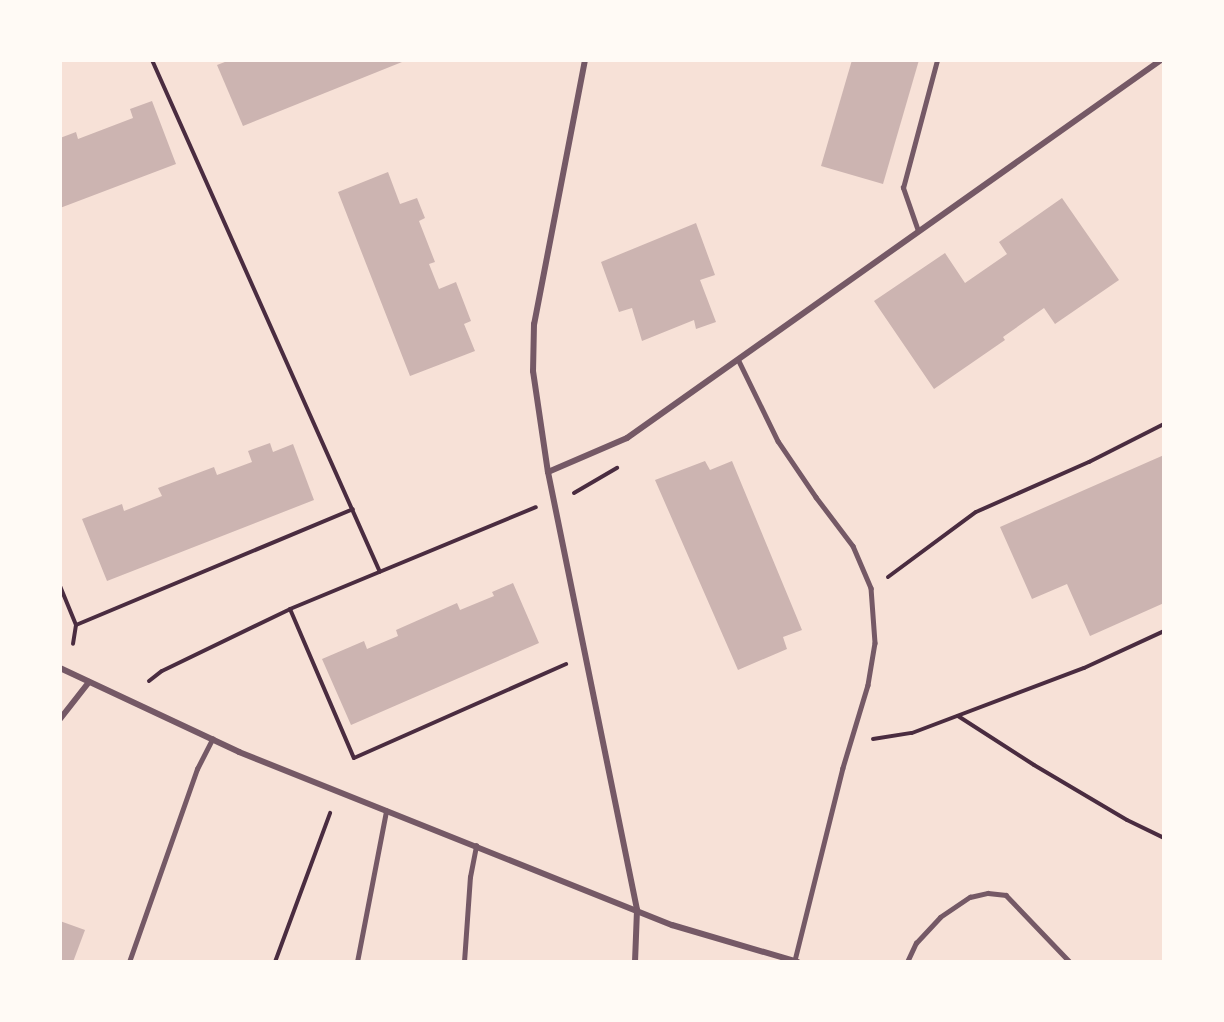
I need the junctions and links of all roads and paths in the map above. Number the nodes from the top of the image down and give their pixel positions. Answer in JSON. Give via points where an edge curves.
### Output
{"nodes":[{"id":1,"x":153,"y":60,"type":"edge"},
{"id":2,"x":585,"y":60,"type":"edge"},
{"id":3,"x":937,"y":60,"type":"edge"},
{"id":4,"x":1161,"y":60,"type":"edge"},
{"id":5,"x":918,"y":231,"type":"junction"},
{"id":6,"x":738,"y":359,"type":"junction"},
{"id":7,"x":1164,"y":424,"type":"edge"},
{"id":8,"x":548,"y":472,"type":"junction"},
{"id":9,"x":554,"y":500,"type":"junction"},
{"id":10,"x":353,"y":509,"type":"junction"},
{"id":11,"x":380,"y":572,"type":"junction"},
{"id":12,"x":60,"y":586,"type":"edge"},
{"id":13,"x":872,"y":588,"type":"junction"},
{"id":14,"x":290,"y":609,"type":"junction"},
{"id":15,"x":76,"y":625,"type":"junction"},
{"id":16,"x":1164,"y":631,"type":"edge"},
{"id":17,"x":73,"y":644,"type":"dead end"},
{"id":18,"x":586,"y":656,"type":"junction"},
{"id":19,"x":60,"y":668,"type":"edge"},
{"id":20,"x":149,"y":681,"type":"dead end"},
{"id":21,"x":89,"y":682,"type":"junction"},
{"id":22,"x":958,"y":715,"type":"junction"},
{"id":23,"x":60,"y":719,"type":"edge"},
{"id":24,"x":212,"y":739,"type":"junction"},
{"id":25,"x":851,"y":742,"type":"junction"},
{"id":26,"x":386,"y":811,"type":"junction"},
{"id":27,"x":330,"y":813,"type":"dead end"},
{"id":28,"x":1164,"y":838,"type":"edge"},
{"id":29,"x":476,"y":846,"type":"junction"},
{"id":30,"x":637,"y":910,"type":"junction"},
{"id":31,"x":129,"y":962,"type":"edge"},
{"id":32,"x":275,"y":962,"type":"edge"},
{"id":33,"x":357,"y":962,"type":"edge"},
{"id":34,"x":464,"y":962,"type":"edge"},
{"id":35,"x":635,"y":962,"type":"edge"},
{"id":36,"x":796,"y":962,"type":"edge"},
{"id":37,"x":907,"y":962,"type":"edge"},
{"id":38,"x":1070,"y":962,"type":"edge"}],
"edges":[{"from":1,"to":10,"type":"path"},
{"from":2,"to":8,"type":"street","via":[[534,324],[533,370]]},
{"from":3,"to":5,"type":"lane","via":[[903,188]]},
{"from":4,"to":5,"type":"street"},
{"from":5,"to":6,"type":"street"},
{"from":6,"to":8,"type":"street","via":[[627,438]]},
{"from":6,"to":13,"type":"lane","via":[[778,441],[853,546]]},
{"from":7,"to":13,"type":"path","via":[[976,512]]},
{"from":8,"to":9,"type":"street"},
{"from":9,"to":11,"type":"path"},
{"from":9,"to":18,"type":"street"},
{"from":10,"to":11,"type":"path"},
{"from":10,"to":15,"type":"path"},
{"from":11,"to":14,"type":"path"},
{"from":12,"to":15,"type":"path"},
{"from":13,"to":25,"type":"lane","via":[[875,643],[868,685]]},
{"from":14,"to":18,"type":"path","via":[[354,758]]},
{"from":14,"to":20,"type":"path"},
{"from":15,"to":17,"type":"path"},
{"from":16,"to":22,"type":"path","via":[[1084,668]]},
{"from":18,"to":30,"type":"street"},
{"from":19,"to":21,"type":"street"},
{"from":21,"to":23,"type":"street"},
{"from":21,"to":24,"type":"street"},
{"from":22,"to":25,"type":"path","via":[[912,733]]},
{"from":22,"to":28,"type":"path","via":[[1034,765]]},
{"from":24,"to":26,"type":"street"},
{"from":24,"to":31,"type":"lane","via":[[197,769]]},
{"from":25,"to":36,"type":"lane"},
{"from":26,"to":29,"type":"street"},
{"from":26,"to":33,"type":"lane"},
{"from":27,"to":32,"type":"path"},
{"from":29,"to":30,"type":"street"},
{"from":29,"to":34,"type":"lane"},
{"from":30,"to":35,"type":"street"},
{"from":30,"to":36,"type":"street","via":[[672,925]]},
{"from":37,"to":38,"type":"lane","via":[[915,943],[940,917],[970,897],[988,893],[1006,895]]}]}
